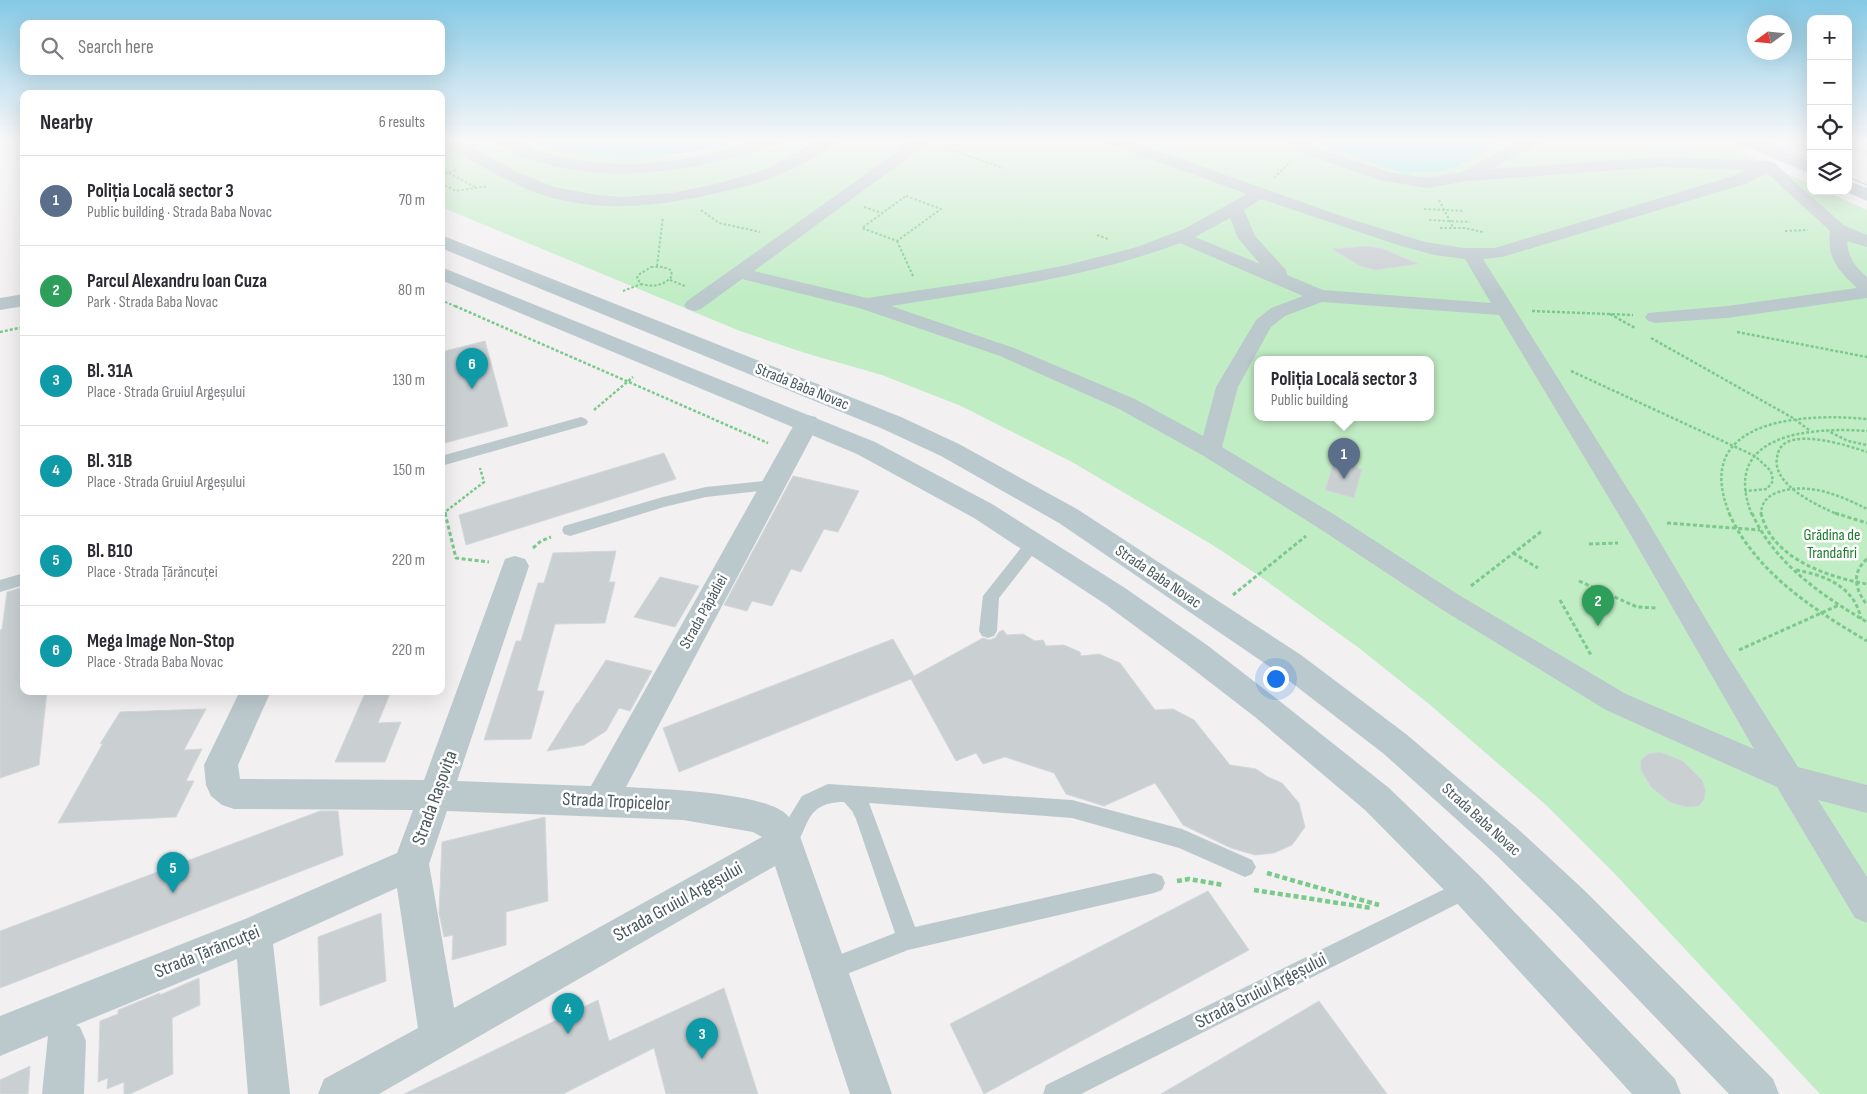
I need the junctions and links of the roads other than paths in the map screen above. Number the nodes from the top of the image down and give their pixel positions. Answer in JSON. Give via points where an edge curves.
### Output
{"nodes":[{"id":1,"x":551,"y":191,"type":"edge"},
{"id":2,"x":707,"y":191,"type":"edge"},
{"id":3,"x":852,"y":191,"type":"edge"},
{"id":4,"x":1704,"y":191,"type":"edge"},
{"id":5,"x":1794,"y":191,"type":"edge"},
{"id":6,"x":1260,"y":192,"type":"joint"},
{"id":7,"x":1236,"y":208,"type":"junction"},
{"id":8,"x":1839,"y":230,"type":"junction"},
{"id":9,"x":1181,"y":237,"type":"junction"},
{"id":10,"x":1867,"y":242,"type":"edge"},
{"id":11,"x":445,"y":243,"type":"edge"},
{"id":12,"x":1472,"y":256,"type":"junction"},
{"id":13,"x":740,"y":273,"type":"junction"},
{"id":14,"x":445,"y":275,"type":"edge"},
{"id":15,"x":1284,"y":280,"type":"junction"},
{"id":16,"x":1867,"y":287,"type":"edge"},
{"id":17,"x":1867,"y":292,"type":"edge"},
{"id":18,"x":1320,"y":296,"type":"junction"},
{"id":19,"x":20,"y":301,"type":"edge"},
{"id":20,"x":0,"y":304,"type":"edge"},
{"id":21,"x":866,"y":304,"type":"junction"},
{"id":22,"x":694,"y":305,"type":"dead end"},
{"id":23,"x":1506,"y":310,"type":"junction"},
{"id":24,"x":1655,"y":317,"type":"dead end"},
{"id":25,"x":581,"y":422,"type":"road end"},
{"id":26,"x":807,"y":422,"type":"junction"},
{"id":27,"x":1210,"y":450,"type":"junction"},
{"id":28,"x":445,"y":460,"type":"edge"},
{"id":29,"x":773,"y":485,"type":"junction"},
{"id":30,"x":570,"y":530,"type":"road end"},
{"id":31,"x":1034,"y":542,"type":"junction"},
{"id":32,"x":514,"y":566,"type":"road end"},
{"id":33,"x":20,"y":580,"type":"edge"},
{"id":34,"x":0,"y":586,"type":"edge"},
{"id":35,"x":988,"y":631,"type":"dead end"},
{"id":36,"x":254,"y":695,"type":"edge"},
{"id":37,"x":1788,"y":778,"type":"junction"},
{"id":38,"x":849,"y":794,"type":"junction"},
{"id":39,"x":436,"y":795,"type":"junction"},
{"id":40,"x":1867,"y":799,"type":"edge"},
{"id":41,"x":601,"y":801,"type":"junction"},
{"id":42,"x":785,"y":842,"type":"junction"},
{"id":43,"x":411,"y":864,"type":"junction"},
{"id":44,"x":1245,"y":867,"type":"road end"},
{"id":45,"x":1154,"y":883,"type":"road end"},
{"id":46,"x":1467,"y":888,"type":"junction"},
{"id":47,"x":1867,"y":907,"type":"edge"},
{"id":48,"x":253,"y":934,"type":"junction"},
{"id":49,"x":908,"y":939,"type":"junction"},
{"id":50,"x":829,"y":970,"type":"junction"},
{"id":51,"x":0,"y":1036,"type":"edge"},
{"id":52,"x":440,"y":1037,"type":"junction"},
{"id":53,"x":66,"y":1041,"type":"dead end"},
{"id":54,"x":63,"y":1094,"type":"edge"},
{"id":55,"x":270,"y":1094,"type":"edge"},
{"id":56,"x":339,"y":1094,"type":"edge"},
{"id":57,"x":871,"y":1094,"type":"edge"},
{"id":58,"x":1055,"y":1094,"type":"edge"},
{"id":59,"x":1660,"y":1094,"type":"edge"},
{"id":60,"x":1758,"y":1094,"type":"edge"}],
"edges":[{"from":1,"to":2,"type":"street","via":[[614,200],[665,199]]},
{"from":3,"to":13,"type":"street"},
{"from":4,"to":12,"type":"street","via":[[1496,253]]},
{"from":5,"to":8,"type":"street"},
{"from":6,"to":7,"type":"street"},
{"from":6,"to":12,"type":"street","via":[[1326,217],[1412,243],[1449,254]]},
{"from":7,"to":9,"type":"street"},
{"from":7,"to":15,"type":"street","via":[[1247,238]]},
{"from":8,"to":10,"type":"street"},
{"from":8,"to":16,"type":"street","via":[[1837,245],[1840,258]]},
{"from":9,"to":15,"type":"street"},
{"from":9,"to":21,"type":"street","via":[[1073,269]]},
{"from":11,"to":60,"type":"main road","name":"Strada Baba Novac","via":[[892,423],[950,450],[1068,516],[1290,664],[1395,744],[1572,904]]},
{"from":12,"to":23,"type":"street"},
{"from":13,"to":21,"type":"street"},
{"from":13,"to":22,"type":"street"},
{"from":14,"to":26,"type":"main road","name":"Strada Baba Novac"},
{"from":15,"to":18,"type":"street"},
{"from":17,"to":24,"type":"street","via":[[1727,312]]},
{"from":18,"to":23,"type":"street"},
{"from":18,"to":27,"type":"street","via":[[1278,312],[1263,324],[1227,387]]},
{"from":19,"to":20,"type":"street"},
{"from":21,"to":27,"type":"street","via":[[1007,352],[1127,404]]},
{"from":23,"to":37,"type":"street"},
{"from":25,"to":28,"type":"lane"},
{"from":26,"to":29,"type":"street","name":"Strada Păpădiei"},
{"from":26,"to":31,"type":"main road","name":"Strada Baba Novac","via":[[921,476]]},
{"from":27,"to":37,"type":"street","via":[[1450,602],[1616,702]]},
{"from":29,"to":30,"type":"lane","via":[[706,492]]},
{"from":29,"to":41,"type":"street","name":"Strada Păpădiei"},
{"from":31,"to":35,"type":"lane","via":[[991,596]]},
{"from":31,"to":46,"type":"main road","name":"Strada Baba Novac","via":[[1188,648],[1266,708],[1377,799]]},
{"from":32,"to":39,"type":"street","name":"Strada Rașovița"},
{"from":33,"to":34,"type":"lane"},
{"from":36,"to":39,"type":"street","via":[[221,765],[223,785],[234,794]]},
{"from":37,"to":40,"type":"street"},
{"from":37,"to":47,"type":"street"},
{"from":38,"to":42,"type":"lane","via":[[828,793],[809,802]]},
{"from":38,"to":44,"type":"lane","via":[[1072,809],[1182,839]]},
{"from":38,"to":49,"type":"lane","via":[[860,805],[866,819]]},
{"from":39,"to":41,"type":"street","name":"Strada Tropicelor"},
{"from":39,"to":43,"type":"street","name":"Strada Rașovița"},
{"from":41,"to":42,"type":"street","name":"Strada Tropicelor","via":[[683,805],[758,817],[775,826]]},
{"from":42,"to":50,"type":"street"},
{"from":42,"to":52,"type":"street","name":"Strada Gruiul Argeșului"},
{"from":43,"to":48,"type":"street","name":"Strada Țărăncuței"},
{"from":43,"to":52,"type":"street","name":"Strada Rașovița"},
{"from":45,"to":49,"type":"lane"},
{"from":46,"to":58,"type":"lane","name":"Strada Gruiul Argeșului"},
{"from":46,"to":59,"type":"main road","name":"Strada Baba Novac"},
{"from":48,"to":51,"type":"street","name":"Strada Țărăncuței"},
{"from":48,"to":55,"type":"street"},
{"from":49,"to":50,"type":"lane"},
{"from":50,"to":57,"type":"street"},
{"from":52,"to":56,"type":"street","name":"Strada Gruiul Argeșului"},
{"from":53,"to":54,"type":"street"}]}
